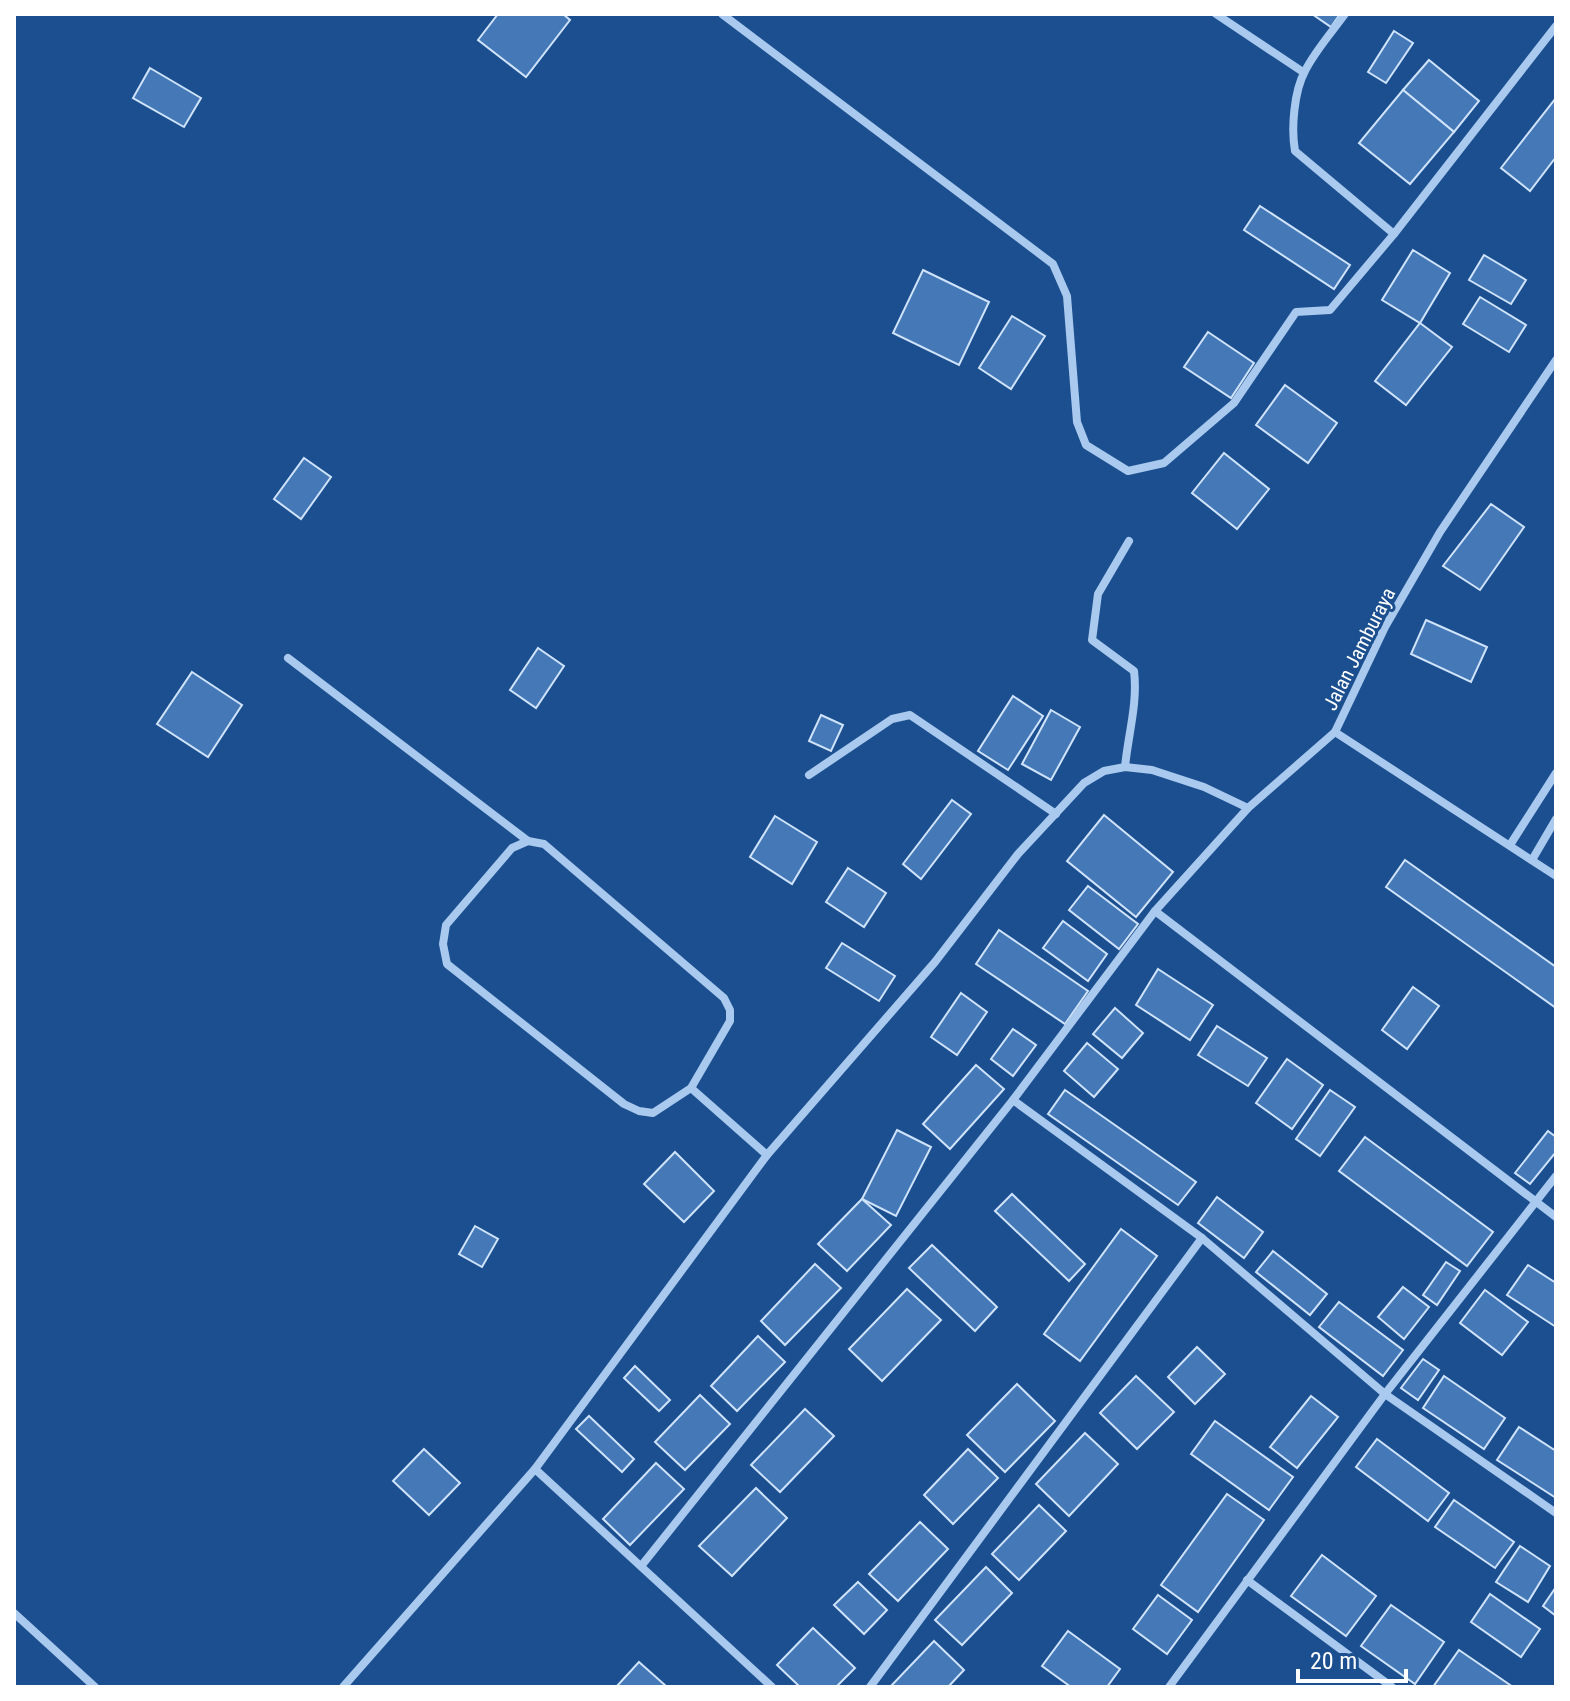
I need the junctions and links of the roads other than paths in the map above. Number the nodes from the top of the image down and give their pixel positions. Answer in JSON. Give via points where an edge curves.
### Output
{"nodes":[{"id":1,"x":722,"y":14,"type":"edge"},
{"id":2,"x":1216,"y":14,"type":"edge"},
{"id":3,"x":1345,"y":14,"type":"edge"},
{"id":4,"x":1556,"y":26,"type":"edge"},
{"id":5,"x":1303,"y":72,"type":"junction"},
{"id":6,"x":1394,"y":234,"type":"junction"},
{"id":7,"x":1556,"y":360,"type":"edge"},
{"id":8,"x":1129,"y":541,"type":"dead end"},
{"id":9,"x":288,"y":658,"type":"dead end"},
{"id":10,"x":1335,"y":732,"type":"junction"},
{"id":11,"x":1125,"y":767,"type":"junction"},
{"id":12,"x":1556,"y":773,"type":"edge"},
{"id":13,"x":809,"y":775,"type":"dead end"},
{"id":14,"x":1248,"y":808,"type":"junction"},
{"id":15,"x":1056,"y":814,"type":"junction"},
{"id":16,"x":1556,"y":819,"type":"edge"},
{"id":17,"x":528,"y":841,"type":"junction"},
{"id":18,"x":1510,"y":845,"type":"junction"},
{"id":19,"x":1532,"y":860,"type":"junction"},
{"id":20,"x":1556,"y":876,"type":"edge"},
{"id":21,"x":1155,"y":911,"type":"junction"},
{"id":22,"x":691,"y":1088,"type":"junction"},
{"id":23,"x":1013,"y":1100,"type":"junction"},
{"id":24,"x":767,"y":1155,"type":"junction"},
{"id":25,"x":1556,"y":1176,"type":"edge"},
{"id":26,"x":1536,"y":1203,"type":"junction"},
{"id":27,"x":1556,"y":1217,"type":"edge"},
{"id":28,"x":1202,"y":1238,"type":"junction"},
{"id":29,"x":1385,"y":1394,"type":"junction"},
{"id":30,"x":535,"y":1469,"type":"junction"},
{"id":31,"x":1556,"y":1513,"type":"edge"},
{"id":32,"x":642,"y":1565,"type":"junction"},
{"id":33,"x":1247,"y":1580,"type":"junction"},
{"id":34,"x":14,"y":1613,"type":"edge"},
{"id":35,"x":95,"y":1687,"type":"edge"},
{"id":36,"x":343,"y":1687,"type":"edge"},
{"id":37,"x":772,"y":1687,"type":"edge"},
{"id":38,"x":870,"y":1687,"type":"edge"},
{"id":39,"x":1169,"y":1687,"type":"edge"},
{"id":40,"x":1392,"y":1687,"type":"edge"}],
"edges":[{"from":1,"to":6,"type":"street","via":[[1053,264],[1067,296],[1077,422],[1086,445],[1128,471],[1164,463],[1234,403],[1296,312],[1330,310]]},
{"from":2,"to":5,"type":"street"},
{"from":3,"to":5,"type":"street"},
{"from":4,"to":6,"type":"street"},
{"from":5,"to":6,"type":"street","via":[[1292,134],[1295,151]]},
{"from":7,"to":10,"type":"street","name":"Jalan Jamburaya","via":[[1440,532],[1385,627]]},
{"from":8,"to":11,"type":"street","via":[[1098,594],[1092,640],[1134,671],[1137,693]]},
{"from":9,"to":17,"type":"street"},
{"from":10,"to":14,"type":"street"},
{"from":10,"to":18,"type":"street","name":"Jalan Jamburaya"},
{"from":11,"to":14,"type":"street","via":[[1204,787]]},
{"from":11,"to":15,"type":"street","via":[[1084,783]]},
{"from":12,"to":18,"type":"street"},
{"from":13,"to":15,"type":"street","via":[[892,719],[910,715]]},
{"from":14,"to":21,"type":"street"},
{"from":15,"to":24,"type":"street"},
{"from":16,"to":19,"type":"street"},
{"from":17,"to":22,"type":"street","via":[[544,844],[724,998],[730,1021]]},
{"from":17,"to":22,"type":"street","via":[[512,848],[446,925],[447,964],[624,1104],[653,1113]]},
{"from":18,"to":19,"type":"street","name":"Jalan Jamburaya"},
{"from":19,"to":20,"type":"street","name":"Jalan Jamburaya"},
{"from":21,"to":23,"type":"street"},
{"from":21,"to":26,"type":"street"},
{"from":22,"to":24,"type":"street"},
{"from":23,"to":28,"type":"street"},
{"from":23,"to":32,"type":"street"},
{"from":24,"to":30,"type":"street"},
{"from":25,"to":26,"type":"street"},
{"from":26,"to":27,"type":"street"},
{"from":26,"to":29,"type":"street"},
{"from":28,"to":29,"type":"street"},
{"from":28,"to":38,"type":"street"},
{"from":29,"to":31,"type":"street"},
{"from":29,"to":33,"type":"street"},
{"from":30,"to":32,"type":"street"},
{"from":30,"to":36,"type":"street"},
{"from":32,"to":37,"type":"street"},
{"from":33,"to":39,"type":"street"},
{"from":33,"to":40,"type":"street"},
{"from":34,"to":35,"type":"street"}]}
